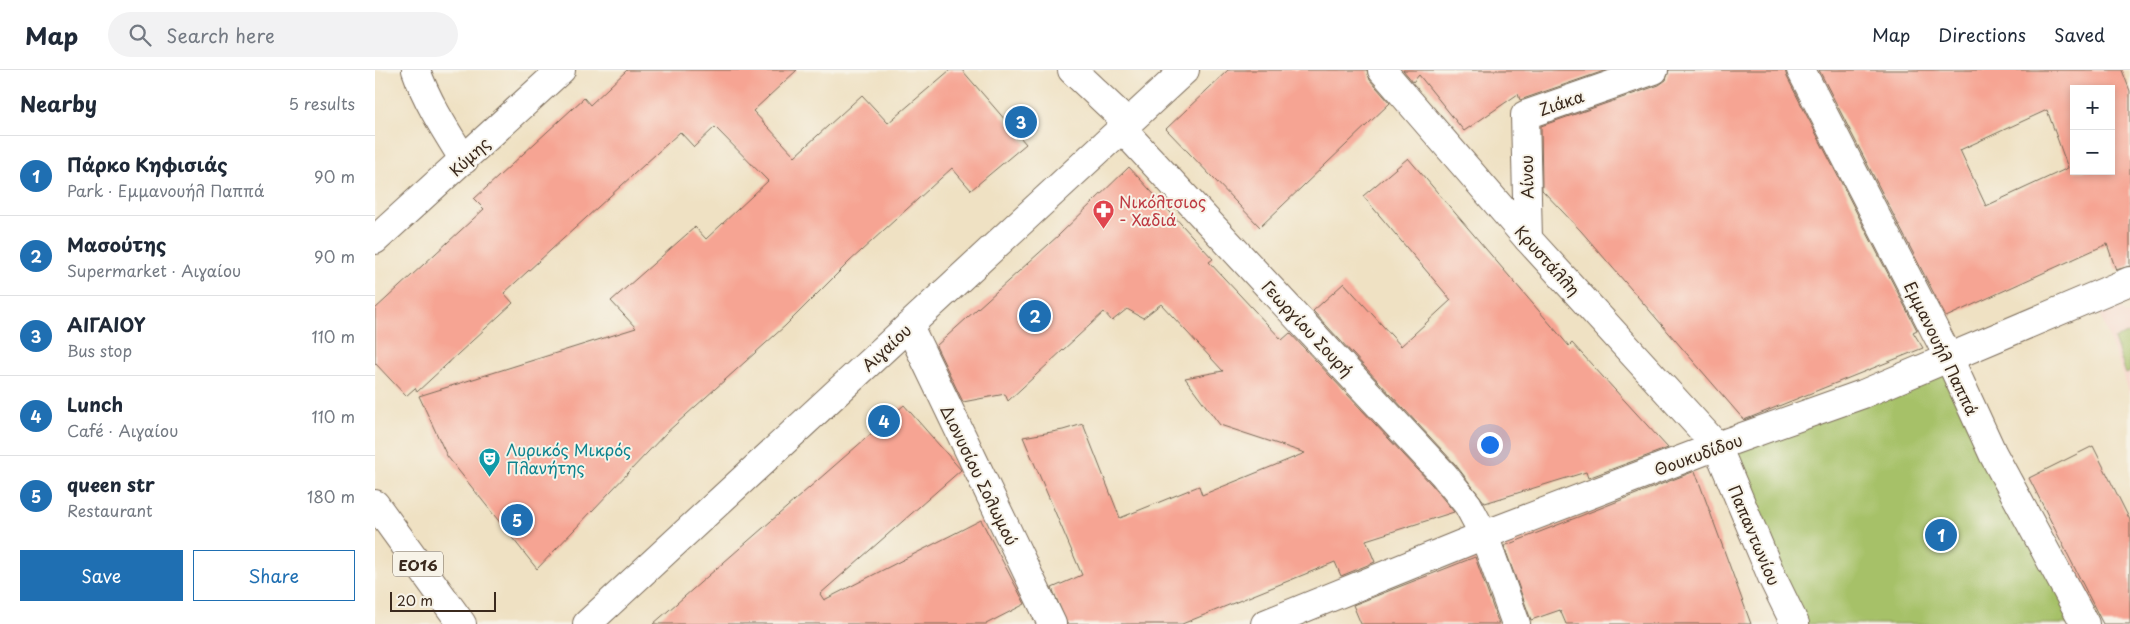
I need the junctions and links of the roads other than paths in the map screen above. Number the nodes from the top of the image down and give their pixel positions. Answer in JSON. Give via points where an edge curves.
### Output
{"nodes":[{"id":1,"x":416,"y":70,"type":"edge"},
{"id":2,"x":561,"y":70,"type":"edge"},
{"id":3,"x":1072,"y":70,"type":"edge"},
{"id":4,"x":1185,"y":70,"type":"edge"},
{"id":5,"x":1383,"y":70,"type":"edge"},
{"id":6,"x":1654,"y":70,"type":"edge"},
{"id":7,"x":1801,"y":70,"type":"edge"},
{"id":8,"x":1525,"y":115,"type":"joint"},
{"id":9,"x":1125,"y":126,"type":"junction"},
{"id":10,"x":464,"y":160,"type":"junction"},
{"id":11,"x":1528,"y":239,"type":"junction"},
{"id":12,"x":375,"y":240,"type":"edge"},
{"id":13,"x":2130,"y":281,"type":"edge"},
{"id":14,"x":909,"y":326,"type":"junction"},
{"id":15,"x":1949,"y":358,"type":"junction"},
{"id":16,"x":1717,"y":446,"type":"junction"},
{"id":17,"x":375,"y":504,"type":"edge"},
{"id":18,"x":1484,"y":535,"type":"junction"},
{"id":19,"x":462,"y":624,"type":"edge"},
{"id":20,"x":587,"y":624,"type":"edge"},
{"id":21,"x":1052,"y":624,"type":"edge"},
{"id":22,"x":1265,"y":624,"type":"edge"},
{"id":23,"x":1516,"y":624,"type":"edge"},
{"id":24,"x":1795,"y":624,"type":"edge"},
{"id":25,"x":2085,"y":624,"type":"edge"}],
"edges":[{"from":1,"to":10,"type":"street","via":[[435,112]]},
{"from":2,"to":10,"type":"street","name":"Κύμης"},
{"from":3,"to":9,"type":"street","name":"Γεωργίου Σουρή"},
{"from":4,"to":9,"type":"street","name":"Αιγαίου"},
{"from":5,"to":11,"type":"street","name":"Κρυστάλλη"},
{"from":6,"to":8,"type":"street","name":"Ζιάκα"},
{"from":7,"to":15,"type":"street","name":"Εμμανουήλ Παππά"},
{"from":8,"to":11,"type":"street","name":"Αίνου"},
{"from":9,"to":14,"type":"street","name":"Αιγαίου"},
{"from":9,"to":18,"type":"street","name":"Γεωργίου Σουρή","via":[[1444,475],[1468,505]]},
{"from":10,"to":12,"type":"street","name":"Κύμης"},
{"from":11,"to":16,"type":"street","name":"Κρυστάλλη"},
{"from":13,"to":15,"type":"street","name":"Θουκυδίδου"},
{"from":14,"to":20,"type":"street","name":"Αιγαίου"},
{"from":14,"to":21,"type":"street","name":"Διονυσίου Σολωμού"},
{"from":15,"to":16,"type":"street","name":"Θουκυδίδου","via":[[1863,394]]},
{"from":15,"to":25,"type":"street","name":"Εμμανουήλ Παππά","via":[[1993,454]]},
{"from":16,"to":18,"type":"street","name":"Θουκυδίδου"},
{"from":16,"to":24,"type":"street","name":"Παπαντωνίου"},
{"from":17,"to":19,"type":"street","number":"ΕΟ16"},
{"from":18,"to":22,"type":"street","name":"Θουκυδίδου"},
{"from":18,"to":23,"type":"street","name":"Γεωργίου Σουρή"}]}
